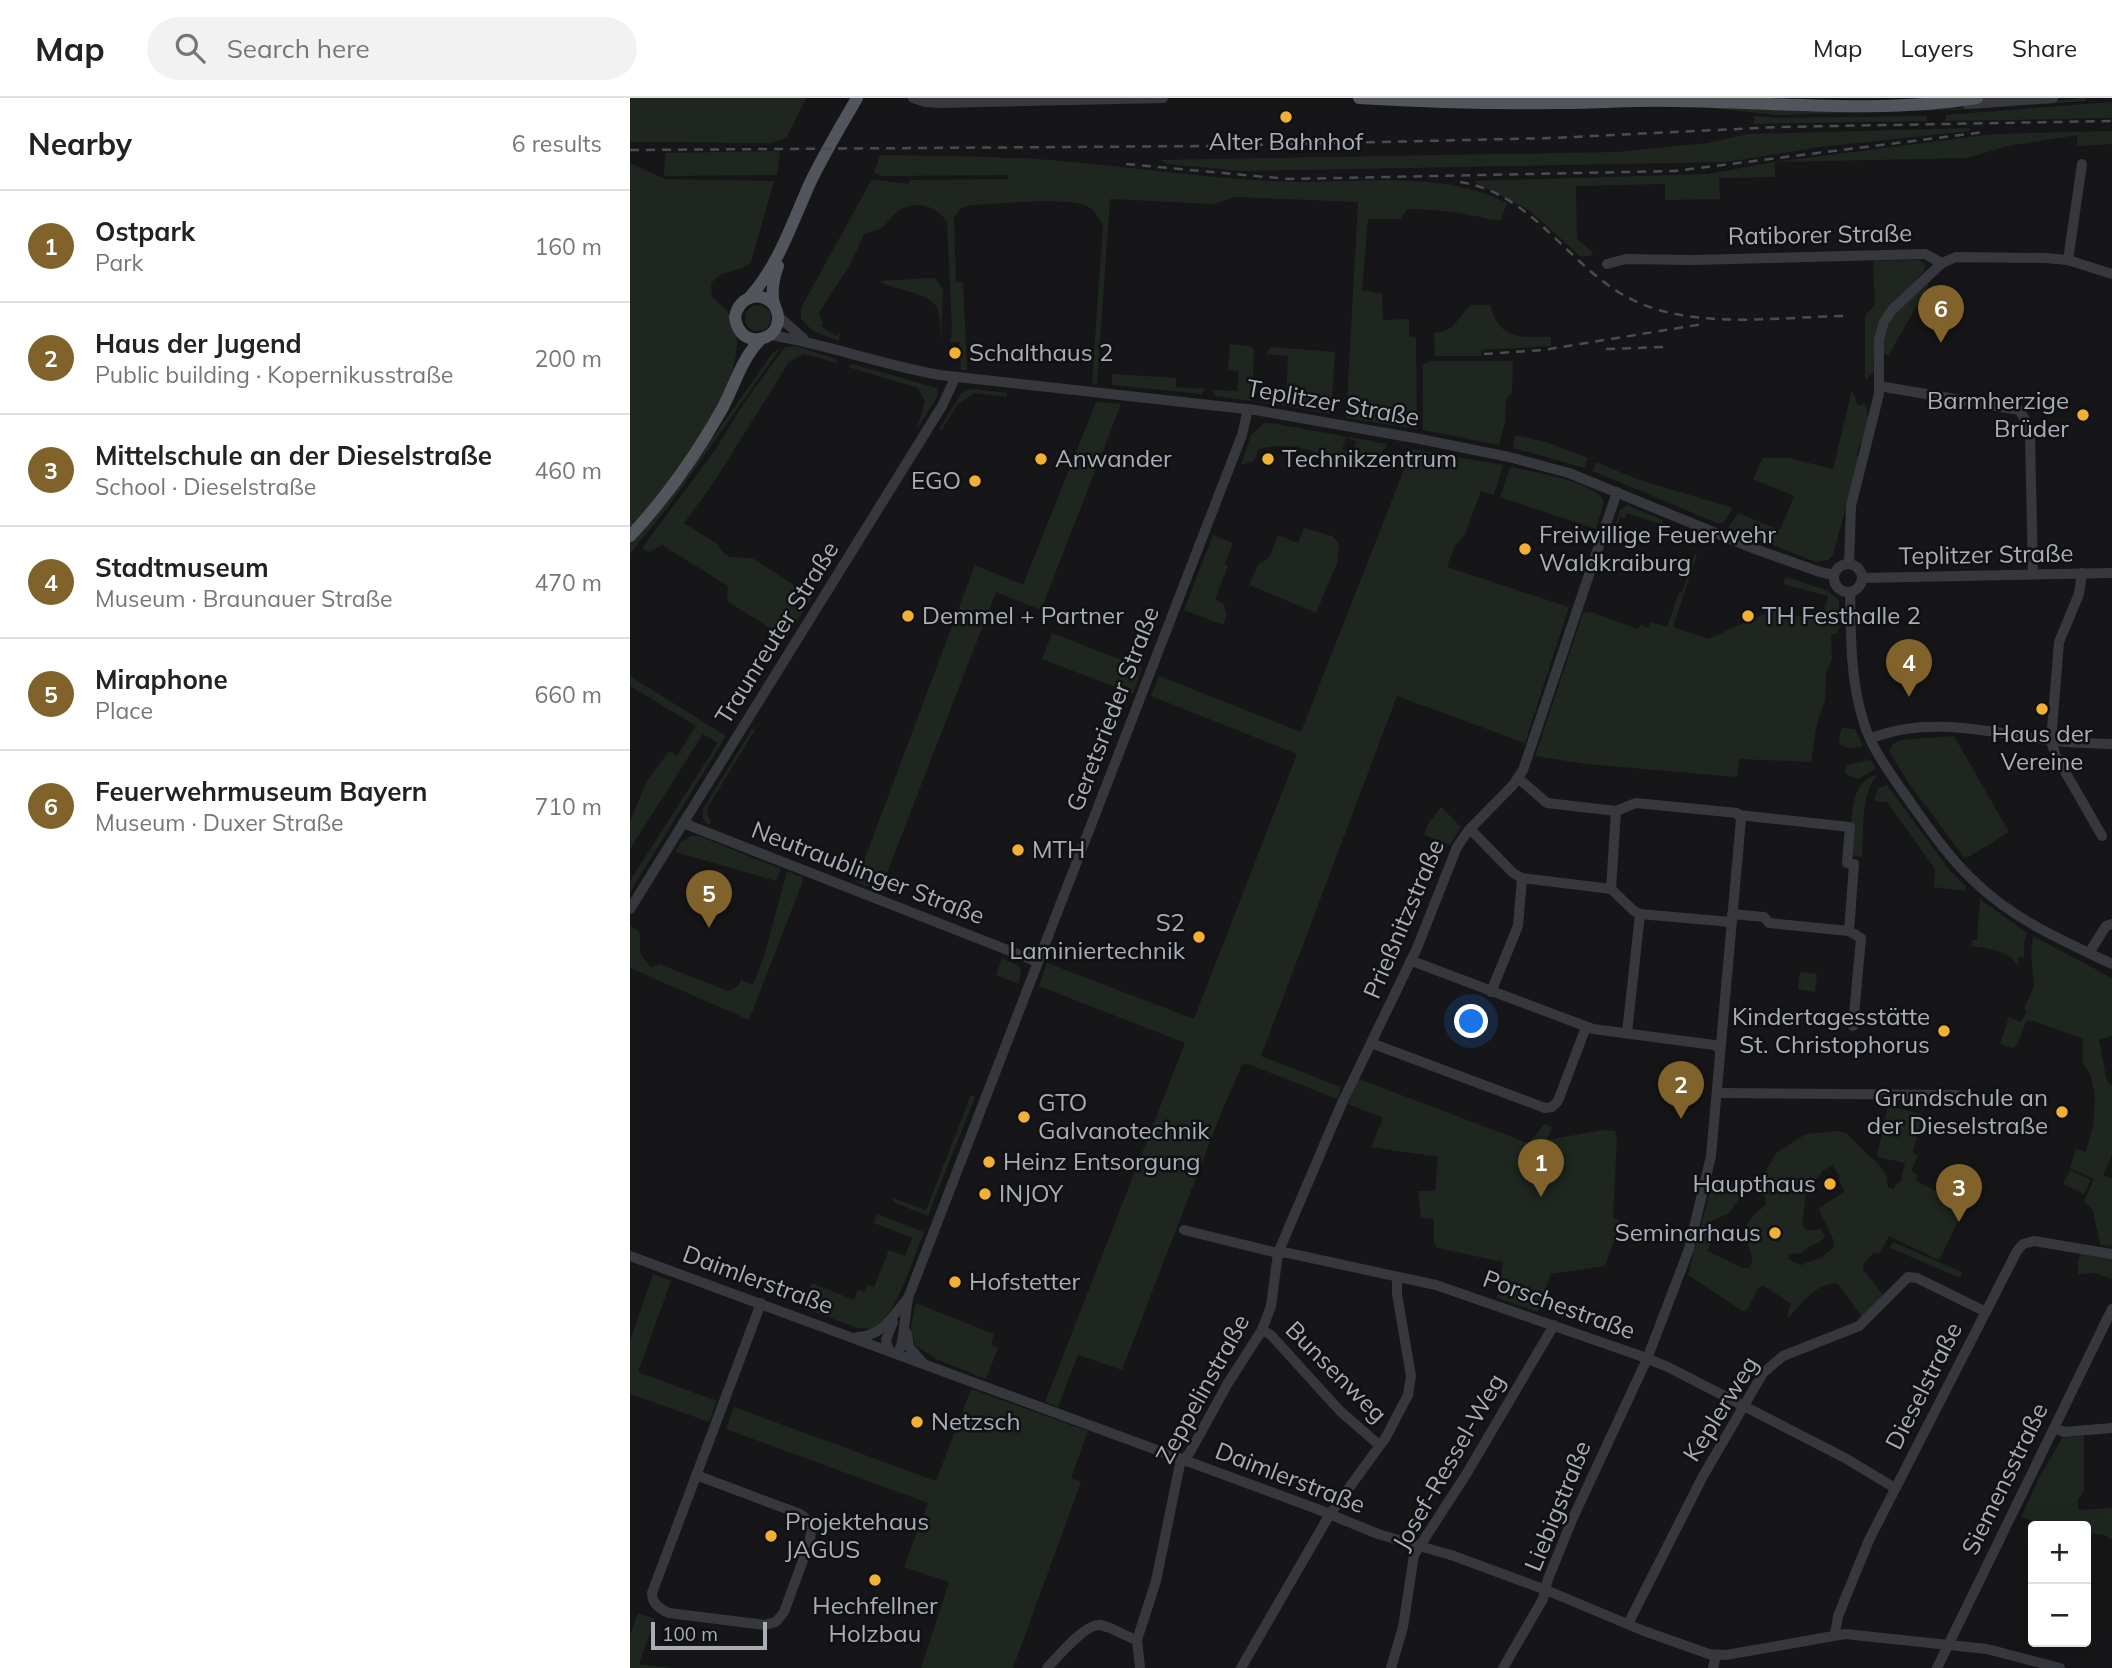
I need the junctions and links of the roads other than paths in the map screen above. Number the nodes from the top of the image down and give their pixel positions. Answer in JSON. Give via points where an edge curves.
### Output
{"nodes":[{"id":1,"x":857,"y":98,"type":"edge"},
{"id":2,"x":913,"y":98,"type":"edge"},
{"id":3,"x":1163,"y":98,"type":"edge"},
{"id":4,"x":1359,"y":98,"type":"edge"},
{"id":5,"x":1978,"y":98,"type":"edge"},
{"id":6,"x":2053,"y":98,"type":"edge"},
{"id":7,"x":1555,"y":101,"type":"edge"},
{"id":8,"x":1949,"y":102,"type":"junction"},
{"id":9,"x":2082,"y":164,"type":"dead end"},
{"id":10,"x":782,"y":249,"type":"junction"},
{"id":11,"x":2068,"y":260,"type":"junction"},
{"id":12,"x":1941,"y":263,"type":"junction"},
{"id":13,"x":1608,"y":264,"type":"dead end"},
{"id":14,"x":2112,"y":274,"type":"edge"},
{"id":15,"x":750,"y":297,"type":"junction"},
{"id":16,"x":776,"y":310,"type":"junction"},
{"id":17,"x":741,"y":332,"type":"junction"},
{"id":18,"x":765,"y":337,"type":"junction"},
{"id":19,"x":809,"y":342,"type":"junction"},
{"id":20,"x":741,"y":366,"type":"junction"},
{"id":21,"x":955,"y":378,"type":"junction"},
{"id":22,"x":1878,"y":386,"type":"junction"},
{"id":23,"x":1248,"y":409,"type":"junction"},
{"id":24,"x":1617,"y":492,"type":"junction"},
{"id":25,"x":630,"y":536,"type":"edge"},
{"id":26,"x":1849,"y":564,"type":"junction"},
{"id":27,"x":2082,"y":573,"type":"junction"},
{"id":28,"x":2112,"y":573,"type":"edge"},
{"id":29,"x":2033,"y":574,"type":"junction"},
{"id":30,"x":1834,"y":575,"type":"junction"},
{"id":31,"x":1862,"y":579,"type":"junction"},
{"id":32,"x":1850,"y":592,"type":"junction"},
{"id":33,"x":1870,"y":739,"type":"junction"},
{"id":34,"x":2051,"y":741,"type":"junction"},
{"id":35,"x":2112,"y":744,"type":"edge"},
{"id":36,"x":1518,"y":778,"type":"junction"},
{"id":37,"x":1616,"y":811,"type":"junction"},
{"id":38,"x":1738,"y":814,"type":"junction"},
{"id":39,"x":683,"y":823,"type":"junction"},
{"id":40,"x":1470,"y":829,"type":"junction"},
{"id":41,"x":2102,"y":836,"type":"dead end"},
{"id":42,"x":1522,"y":878,"type":"junction"},
{"id":43,"x":1611,"y":889,"type":"junction"},
{"id":44,"x":630,"y":909,"type":"edge"},
{"id":45,"x":1640,"y":914,"type":"junction"},
{"id":46,"x":1731,"y":918,"type":"junction"},
{"id":47,"x":2112,"y":925,"type":"edge"},
{"id":48,"x":1849,"y":931,"type":"junction"},
{"id":49,"x":2089,"y":953,"type":"junction"},
{"id":50,"x":1412,"y":961,"type":"junction"},
{"id":51,"x":1038,"y":962,"type":"junction"},
{"id":52,"x":2112,"y":964,"type":"edge"},
{"id":53,"x":1491,"y":992,"type":"junction"},
{"id":54,"x":1853,"y":1026,"type":"dead end"},
{"id":55,"x":1586,"y":1027,"type":"junction"},
{"id":56,"x":1627,"y":1033,"type":"junction"},
{"id":57,"x":1371,"y":1043,"type":"junction"},
{"id":58,"x":1719,"y":1048,"type":"junction"},
{"id":59,"x":1717,"y":1093,"type":"junction"},
{"id":60,"x":1957,"y":1095,"type":"dead end"},
{"id":61,"x":1184,"y":1230,"type":"dead end"},
{"id":62,"x":1278,"y":1253,"type":"junction"},
{"id":63,"x":2112,"y":1254,"type":"edge"},
{"id":64,"x":630,"y":1256,"type":"edge"},
{"id":65,"x":1397,"y":1277,"type":"junction"},
{"id":66,"x":761,"y":1303,"type":"junction"},
{"id":67,"x":905,"y":1304,"type":"junction"},
{"id":68,"x":2112,"y":1309,"type":"edge"},
{"id":69,"x":1986,"y":1312,"type":"junction"},
{"id":70,"x":1554,"y":1325,"type":"junction"},
{"id":71,"x":1262,"y":1330,"type":"junction"},
{"id":72,"x":853,"y":1337,"type":"junction"},
{"id":73,"x":894,"y":1352,"type":"junction"},
{"id":74,"x":1647,"y":1359,"type":"junction"},
{"id":75,"x":925,"y":1364,"type":"junction"},
{"id":76,"x":1744,"y":1406,"type":"junction"},
{"id":77,"x":2054,"y":1428,"type":"junction"},
{"id":78,"x":2112,"y":1428,"type":"edge"},
{"id":79,"x":1380,"y":1445,"type":"junction"},
{"id":80,"x":1182,"y":1460,"type":"junction"},
{"id":81,"x":696,"y":1475,"type":"junction"},
{"id":82,"x":1895,"y":1488,"type":"junction"},
{"id":83,"x":1330,"y":1514,"type":"junction"},
{"id":84,"x":1420,"y":1546,"type":"junction"},
{"id":85,"x":1546,"y":1590,"type":"junction"},
{"id":86,"x":1628,"y":1624,"type":"junction"},
{"id":87,"x":1835,"y":1634,"type":"junction"},
{"id":88,"x":1137,"y":1640,"type":"junction"},
{"id":89,"x":1947,"y":1645,"type":"junction"},
{"id":90,"x":1716,"y":1655,"type":"junction"},
{"id":91,"x":1047,"y":1668,"type":"edge"},
{"id":92,"x":1140,"y":1668,"type":"edge"},
{"id":93,"x":1241,"y":1668,"type":"edge"},
{"id":94,"x":1391,"y":1668,"type":"edge"},
{"id":95,"x":1503,"y":1668,"type":"edge"},
{"id":96,"x":1713,"y":1668,"type":"edge"},
{"id":97,"x":1937,"y":1668,"type":"edge"},
{"id":98,"x":2060,"y":1668,"type":"edge"}],
"edges":[{"from":1,"to":10,"type":"main road","via":[[811,182]]},
{"from":2,"to":3,"type":"street","via":[[939,103]]},
{"from":4,"to":7,"type":"main road","via":[[1433,103]]},
{"from":5,"to":8,"type":"main road"},
{"from":6,"to":8,"type":"street"},
{"from":7,"to":8,"type":"main road"},
{"from":9,"to":11,"type":"street"},
{"from":10,"to":15,"type":"main road"},
{"from":10,"to":16,"type":"main road","via":[[775,277]]},
{"from":11,"to":12,"type":"street","name":"Ratiborer Straße","via":[[1974,256]]},
{"from":11,"to":14,"type":"street","name":"Ratiborer Straße"},
{"from":12,"to":13,"type":"street","name":"Ratiborer Straße","via":[[1925,254],[1626,259]]},
{"from":12,"to":22,"type":"street","via":[[1884,322]]},
{"from":15,"to":16,"type":"main road","via":[[761,297]]},
{"from":15,"to":17,"type":"main road","via":[[736,312]]},
{"from":16,"to":18,"type":"main road","via":[[777,325]]},
{"from":16,"to":19,"type":"street","name":"Teplitzer Straße"},
{"from":17,"to":18,"type":"main road"},
{"from":17,"to":20,"type":"main road"},
{"from":18,"to":19,"type":"street","name":"Teplitzer Straße"},
{"from":18,"to":20,"type":"main road"},
{"from":19,"to":21,"type":"street","name":"Teplitzer Straße"},
{"from":20,"to":25,"type":"main road","via":[[698,451]]},
{"from":21,"to":23,"type":"street","name":"Teplitzer Straße"},
{"from":21,"to":39,"type":"street","name":"Traunreuter Straße","via":[[943,406]]},
{"from":22,"to":26,"type":"street","via":[[1851,506]]},
{"from":22,"to":29,"type":"street","via":[[2019,410],[2030,435]]},
{"from":23,"to":24,"type":"street","name":"Teplitzer Straße","via":[[1518,459]]},
{"from":23,"to":51,"type":"street","name":"Geretsrieder Straße","via":[[1242,435]]},
{"from":24,"to":30,"type":"street","name":"Teplitzer Straße","via":[[1755,549]]},
{"from":24,"to":36,"type":"street","name":"Prießnitzstraße"},
{"from":26,"to":30,"type":"street"},
{"from":26,"to":31,"type":"street","via":[[1860,570]]},
{"from":27,"to":28,"type":"street","name":"Teplitzer Straße"},
{"from":27,"to":29,"type":"street","name":"Teplitzer Straße"},
{"from":27,"to":34,"type":"street","via":[[2079,594],[2059,642]]},
{"from":29,"to":31,"type":"street","name":"Teplitzer Straße"},
{"from":30,"to":32,"type":"street","via":[[1837,588]]},
{"from":31,"to":32,"type":"street"},
{"from":32,"to":33,"type":"street","via":[[1853,667]]},
{"from":33,"to":34,"type":"street","via":[[1907,727],[1938,727]]},
{"from":33,"to":49,"type":"street","via":[[1913,805],[1977,884],[2033,926]]},
{"from":34,"to":35,"type":"street"},
{"from":34,"to":41,"type":"street"},
{"from":36,"to":37,"type":"street","via":[[1545,802]]},
{"from":36,"to":40,"type":"street","name":"Prießnitzstraße"},
{"from":37,"to":38,"type":"street","via":[[1636,803]]},
{"from":37,"to":43,"type":"street"},
{"from":38,"to":46,"type":"street","name":"Liebigstraße"},
{"from":38,"to":48,"type":"street","via":[[1850,827],[1847,863],[1854,864]]},
{"from":39,"to":44,"type":"street","name":"Traunreuter Straße"},
{"from":39,"to":51,"type":"street","name":"Neutraublinger Straße"},
{"from":40,"to":42,"type":"street"},
{"from":40,"to":50,"type":"street","name":"Prießnitzstraße","via":[[1457,847]]},
{"from":42,"to":43,"type":"street"},
{"from":42,"to":53,"type":"street","via":[[1518,926]]},
{"from":43,"to":45,"type":"street"},
{"from":45,"to":46,"type":"street"},
{"from":45,"to":56,"type":"street"},
{"from":46,"to":48,"type":"street","via":[[1764,917],[1769,923]]},
{"from":46,"to":58,"type":"street","name":"Liebigstraße"},
{"from":47,"to":49,"type":"street","via":[[2106,926]]},
{"from":48,"to":54,"type":"street","via":[[1861,938]]},
{"from":49,"to":52,"type":"street"},
{"from":50,"to":53,"type":"street"},
{"from":50,"to":57,"type":"street","name":"Prießnitzstraße"},
{"from":51,"to":67,"type":"street","name":"Geretsrieder Straße"},
{"from":53,"to":55,"type":"street"},
{"from":55,"to":56,"type":"street"},
{"from":55,"to":57,"type":"street","via":[[1558,1101],[1545,1108]]},
{"from":56,"to":58,"type":"street"},
{"from":57,"to":62,"type":"street","name":"Prießnitzstraße"},
{"from":58,"to":59,"type":"street","name":"Liebigstraße"},
{"from":59,"to":60,"type":"street"},
{"from":59,"to":74,"type":"street","name":"Liebigstraße","via":[[1709,1167],[1689,1249]]},
{"from":61,"to":62,"type":"street","name":"Porschestraße"},
{"from":62,"to":65,"type":"street","name":"Porschestraße"},
{"from":62,"to":71,"type":"street","name":"Zeppelinstraße","via":[[1271,1307]]},
{"from":63,"to":69,"type":"street","name":"Dieselstraße","via":[[2028,1242],[2017,1251]]},
{"from":64,"to":66,"type":"street","name":"Daimlerstraße"},
{"from":65,"to":70,"type":"street","name":"Porschestraße","via":[[1462,1293]]},
{"from":65,"to":79,"type":"street","via":[[1411,1387]]},
{"from":66,"to":72,"type":"street","name":"Daimlerstraße"},
{"from":66,"to":81,"type":"street"},
{"from":67,"to":72,"type":"street","name":"Geretsrieder Straße","via":[[872,1335]]},
{"from":67,"to":73,"type":"street","name":"Geretsrieder Straße","via":[[902,1342]]},
{"from":67,"to":73,"type":"street","name":"Geretsrieder Straße","via":[[886,1340]]},
{"from":67,"to":75,"type":"street","name":"Geretsrieder Straße","via":[[909,1348]]},
{"from":68,"to":77,"type":"street","name":"Siemensstraße"},
{"from":69,"to":76,"type":"street","name":"Keplerweg","via":[[1908,1277],[1858,1326],[1774,1362]]},
{"from":69,"to":82,"type":"street","name":"Dieselstraße"},
{"from":70,"to":74,"type":"street","name":"Porschestraße"},
{"from":70,"to":84,"type":"street","name":"Josef-Ressel-Weg"},
{"from":71,"to":79,"type":"street","name":"Bunsenweg","via":[[1345,1417]]},
{"from":71,"to":80,"type":"street","name":"Zeppelinstraße"},
{"from":72,"to":73,"type":"street","name":"Daimlerstraße"},
{"from":73,"to":75,"type":"street","name":"Daimlerstraße"},
{"from":74,"to":76,"type":"street","name":"Porschestraße"},
{"from":74,"to":85,"type":"street","name":"Liebigstraße","via":[[1585,1488]]},
{"from":75,"to":80,"type":"street","name":"Daimlerstraße"},
{"from":76,"to":82,"type":"street","name":"Porschestraße"},
{"from":76,"to":86,"type":"street","name":"Keplerweg"},
{"from":77,"to":78,"type":"street","via":[[2064,1432]]},
{"from":77,"to":89,"type":"street","name":"Siemensstraße"},
{"from":79,"to":83,"type":"street"},
{"from":80,"to":83,"type":"street","name":"Daimlerstraße"},
{"from":80,"to":88,"type":"street","name":"Zeppelinstraße","via":[[1153,1591]]},
{"from":81,"to":81,"type":"street","via":[[800,1514],[810,1524],[809,1544],[776,1622],[765,1625],[669,1613],[654,1601],[652,1593]]},
{"from":82,"to":87,"type":"street","name":"Dieselstraße","via":[[1860,1562]]},
{"from":83,"to":84,"type":"street","name":"Daimlerstraße"},
{"from":83,"to":93,"type":"street"},
{"from":84,"to":85,"type":"street","name":"Daimlerstraße"},
{"from":84,"to":94,"type":"street","name":"Josef-Ressel-Weg","via":[[1412,1562],[1403,1627]]},
{"from":85,"to":86,"type":"street","name":"Daimlerstraße"},
{"from":85,"to":95,"type":"street","name":"Liebigstraße"},
{"from":86,"to":90,"type":"street","name":"Daimlerstraße"},
{"from":87,"to":89,"type":"street","name":"Daimlerstraße"},
{"from":87,"to":90,"type":"street","name":"Daimlerstraße"},
{"from":88,"to":91,"type":"street","via":[[1096,1625]]},
{"from":88,"to":92,"type":"street","name":"Zeppelinstraße"},
{"from":89,"to":97,"type":"street","name":"Siemensstraße"},
{"from":89,"to":98,"type":"street","name":"Daimlerstraße","via":[[1997,1651]]},
{"from":90,"to":96,"type":"street"}]}
